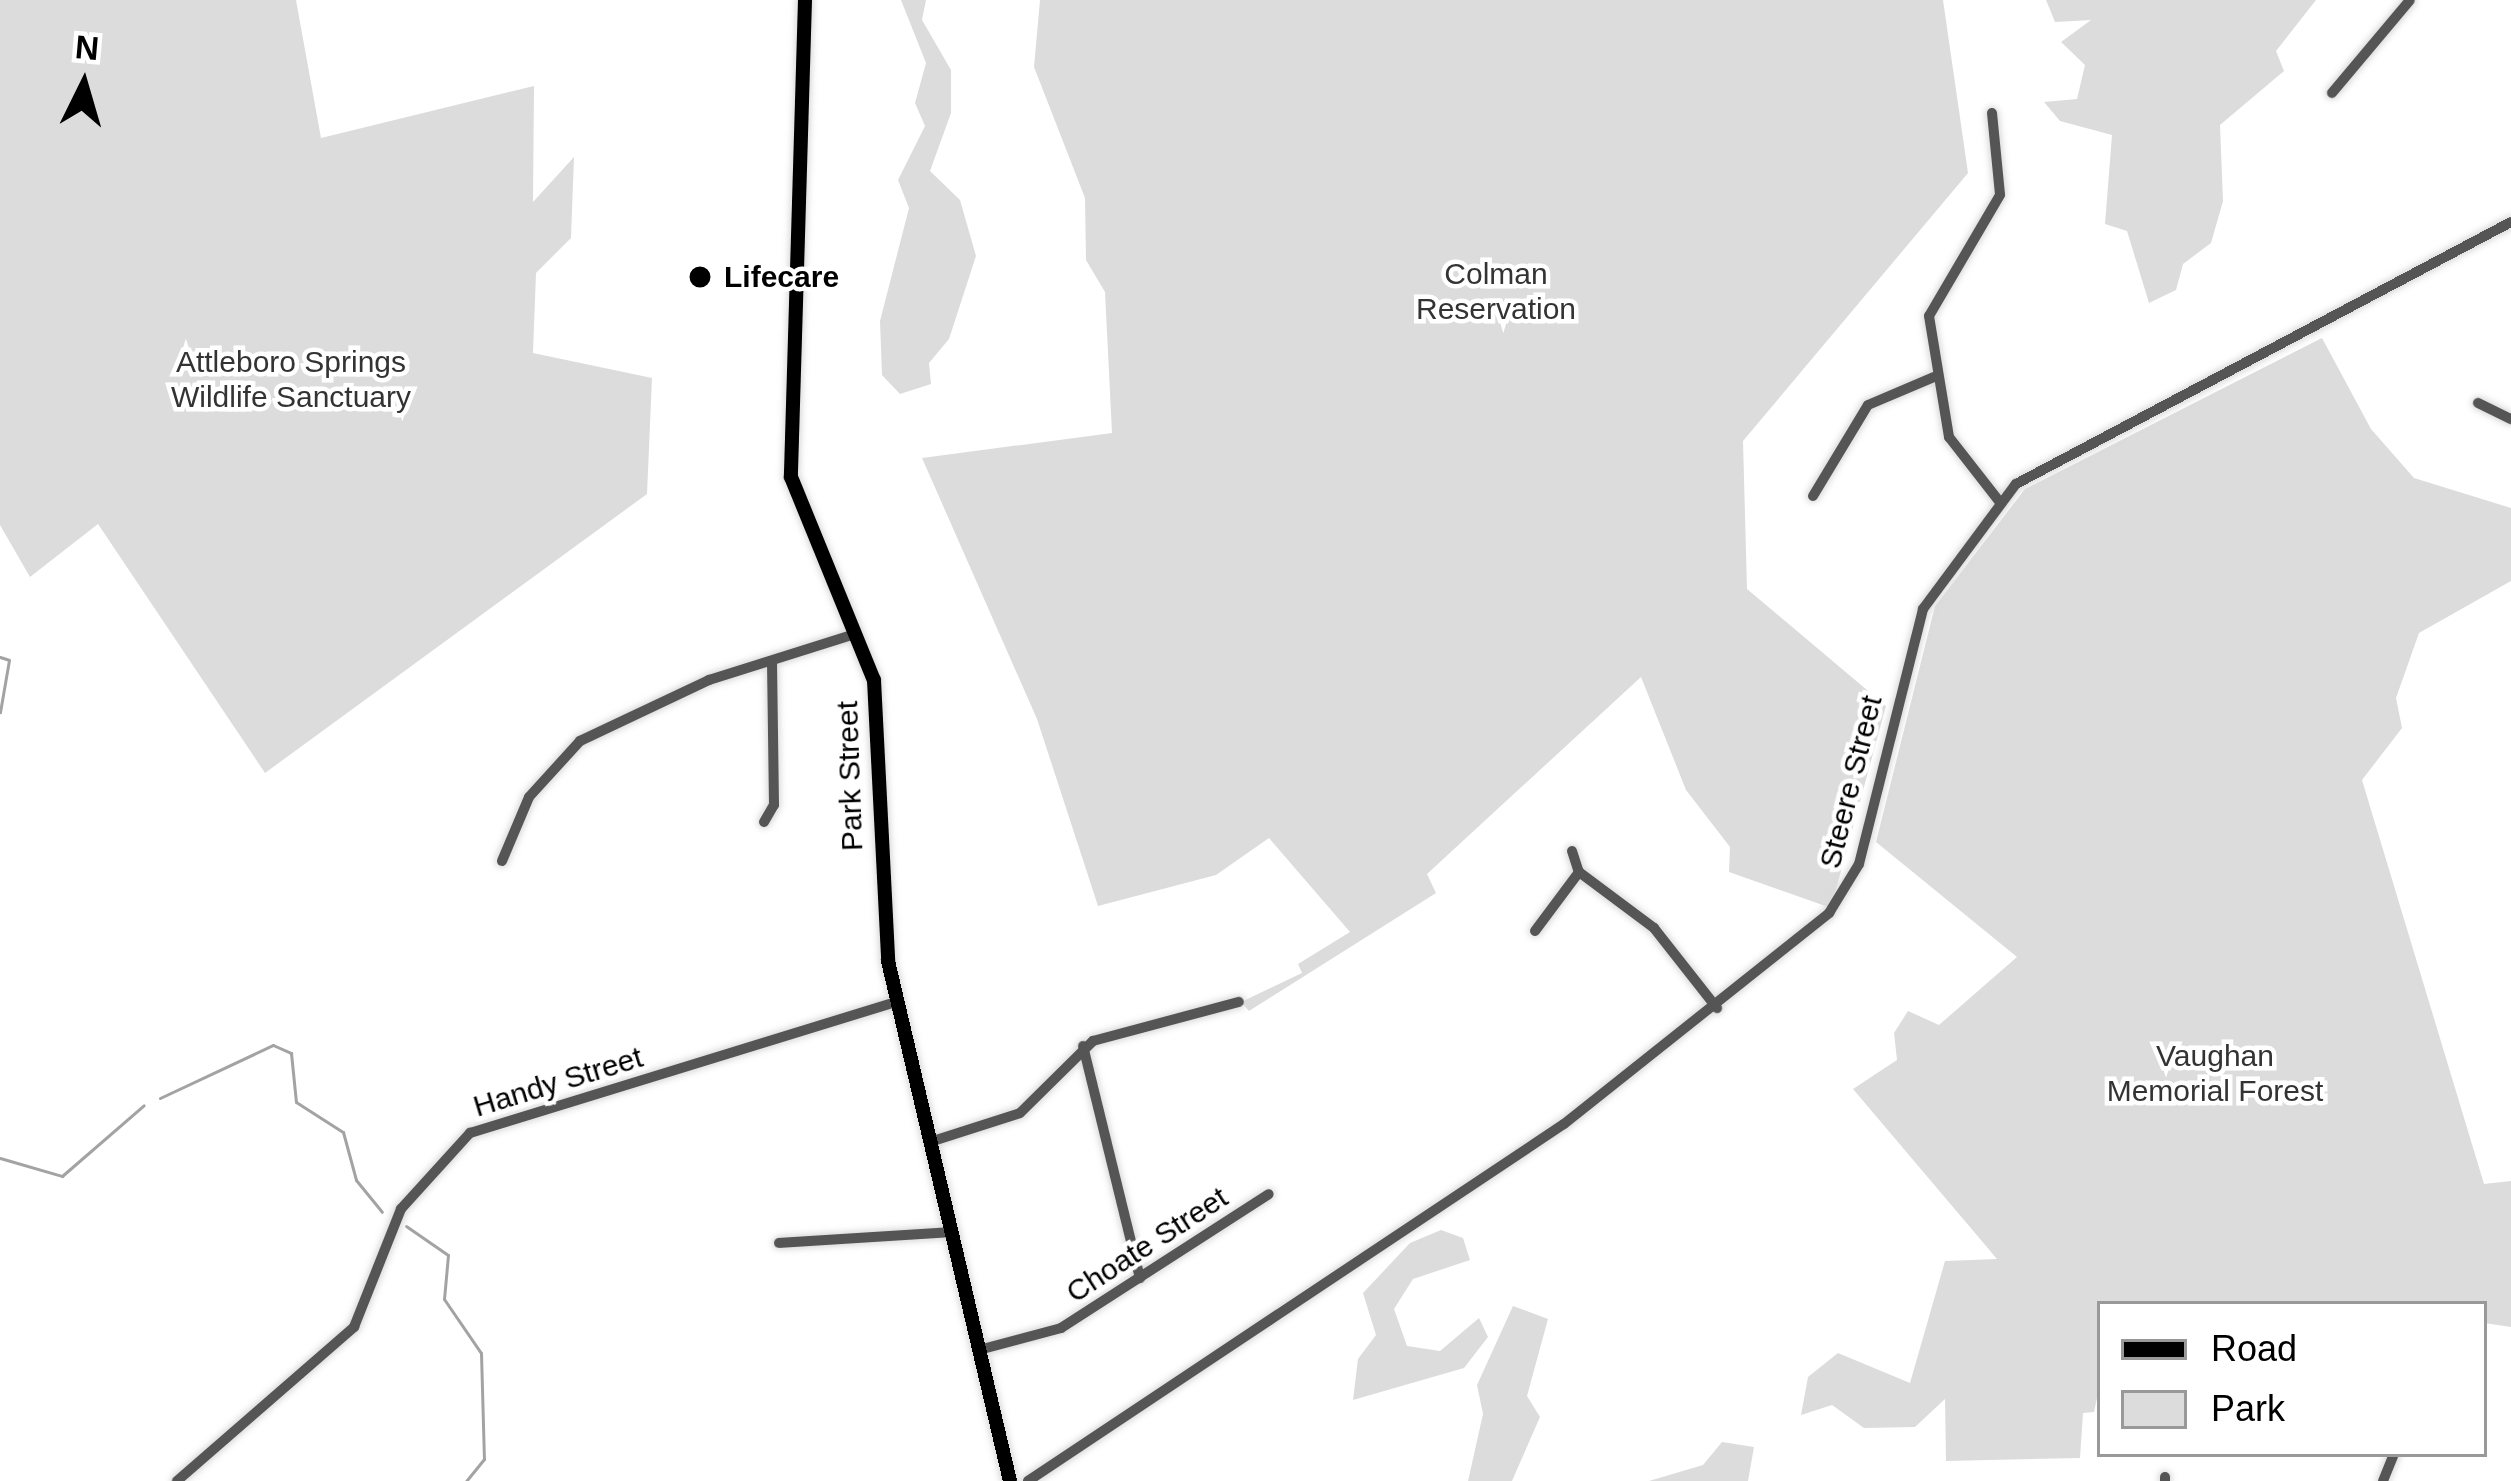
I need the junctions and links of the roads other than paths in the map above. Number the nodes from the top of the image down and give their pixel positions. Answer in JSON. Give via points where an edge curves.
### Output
{"nodes":[{"id":1,"x":805,"y":0,"type":"edge"},
{"id":2,"x":2410,"y":0,"type":"edge"},
{"id":3,"x":2332,"y":93,"type":"dead end"},
{"id":4,"x":1992,"y":113,"type":"dead end"},
{"id":5,"x":2511,"y":223,"type":"edge"},
{"id":6,"x":1934,"y":376,"type":"junction"},
{"id":7,"x":2478,"y":403,"type":"dead end"},
{"id":8,"x":2511,"y":419,"type":"edge"},
{"id":9,"x":1813,"y":496,"type":"dead end"},
{"id":10,"x":1999,"y":501,"type":"junction"},
{"id":11,"x":855,"y":634,"type":"junction"},
{"id":12,"x":772,"y":663,"type":"junction"},
{"id":13,"x":764,"y":822,"type":"dead end"},
{"id":14,"x":1572,"y":851,"type":"dead end"},
{"id":15,"x":502,"y":861,"type":"dead end"},
{"id":16,"x":1579,"y":872,"type":"junction"},
{"id":17,"x":1535,"y":931,"type":"dead end"},
{"id":18,"x":899,"y":1001,"type":"junction"},
{"id":19,"x":1239,"y":1002,"type":"dead end"},
{"id":20,"x":1717,"y":1008,"type":"junction"},
{"id":21,"x":1083,"y":1046,"type":"junction"},
{"id":22,"x":933,"y":1141,"type":"junction"},
{"id":23,"x":1269,"y":1194,"type":"dead end"},
{"id":24,"x":952,"y":1232,"type":"junction"},
{"id":25,"x":779,"y":1243,"type":"dead end"},
{"id":26,"x":1141,"y":1278,"type":"junction"},
{"id":27,"x":979,"y":1350,"type":"junction"},
{"id":28,"x":177,"y":1481,"type":"edge"},
{"id":29,"x":1010,"y":1481,"type":"edge"},
{"id":30,"x":1028,"y":1481,"type":"edge"}],
"edges":[{"from":1,"to":11,"type":"main road","name":"Park Street","via":[[791,477]]},
{"from":2,"to":3,"type":"street"},
{"from":4,"to":6,"type":"street","via":[[2000,195],[1935,294]]},
{"from":5,"to":10,"type":"street","name":"Steere Street","via":[[2038,470]]},
{"from":6,"to":9,"type":"street","via":[[1868,405]]},
{"from":6,"to":10,"type":"street","via":[[1949,436]]},
{"from":7,"to":8,"type":"street"},
{"from":10,"to":20,"type":"street","name":"Steere Street","via":[[1922,609],[1845,895]]},
{"from":11,"to":12,"type":"street"},
{"from":11,"to":18,"type":"main road","name":"Park Street","via":[[880,710],[880,891]]},
{"from":12,"to":13,"type":"street","via":[[774,805]]},
{"from":12,"to":15,"type":"street","via":[[580,740],[544,774]]},
{"from":14,"to":16,"type":"street"},
{"from":16,"to":17,"type":"street"},
{"from":16,"to":20,"type":"street","via":[[1654,928]]},
{"from":18,"to":22,"type":"main road","name":"Park Street"},
{"from":18,"to":28,"type":"street","name":"Handy Street","via":[[470,1133],[401,1209],[355,1327]]},
{"from":19,"to":21,"type":"street"},
{"from":20,"to":30,"type":"street","name":"Steere Street","via":[[1471,1189]]},
{"from":21,"to":22,"type":"street","via":[[1020,1113]]},
{"from":21,"to":26,"type":"street"},
{"from":22,"to":24,"type":"main road","name":"Park Street"},
{"from":23,"to":26,"type":"street","name":"Choate Street"},
{"from":24,"to":25,"type":"street"},
{"from":24,"to":27,"type":"main road","name":"Park Street"},
{"from":26,"to":27,"type":"street","name":"Choate Street","via":[[1061,1328]]},
{"from":27,"to":29,"type":"main road","name":"Park Street"}]}
